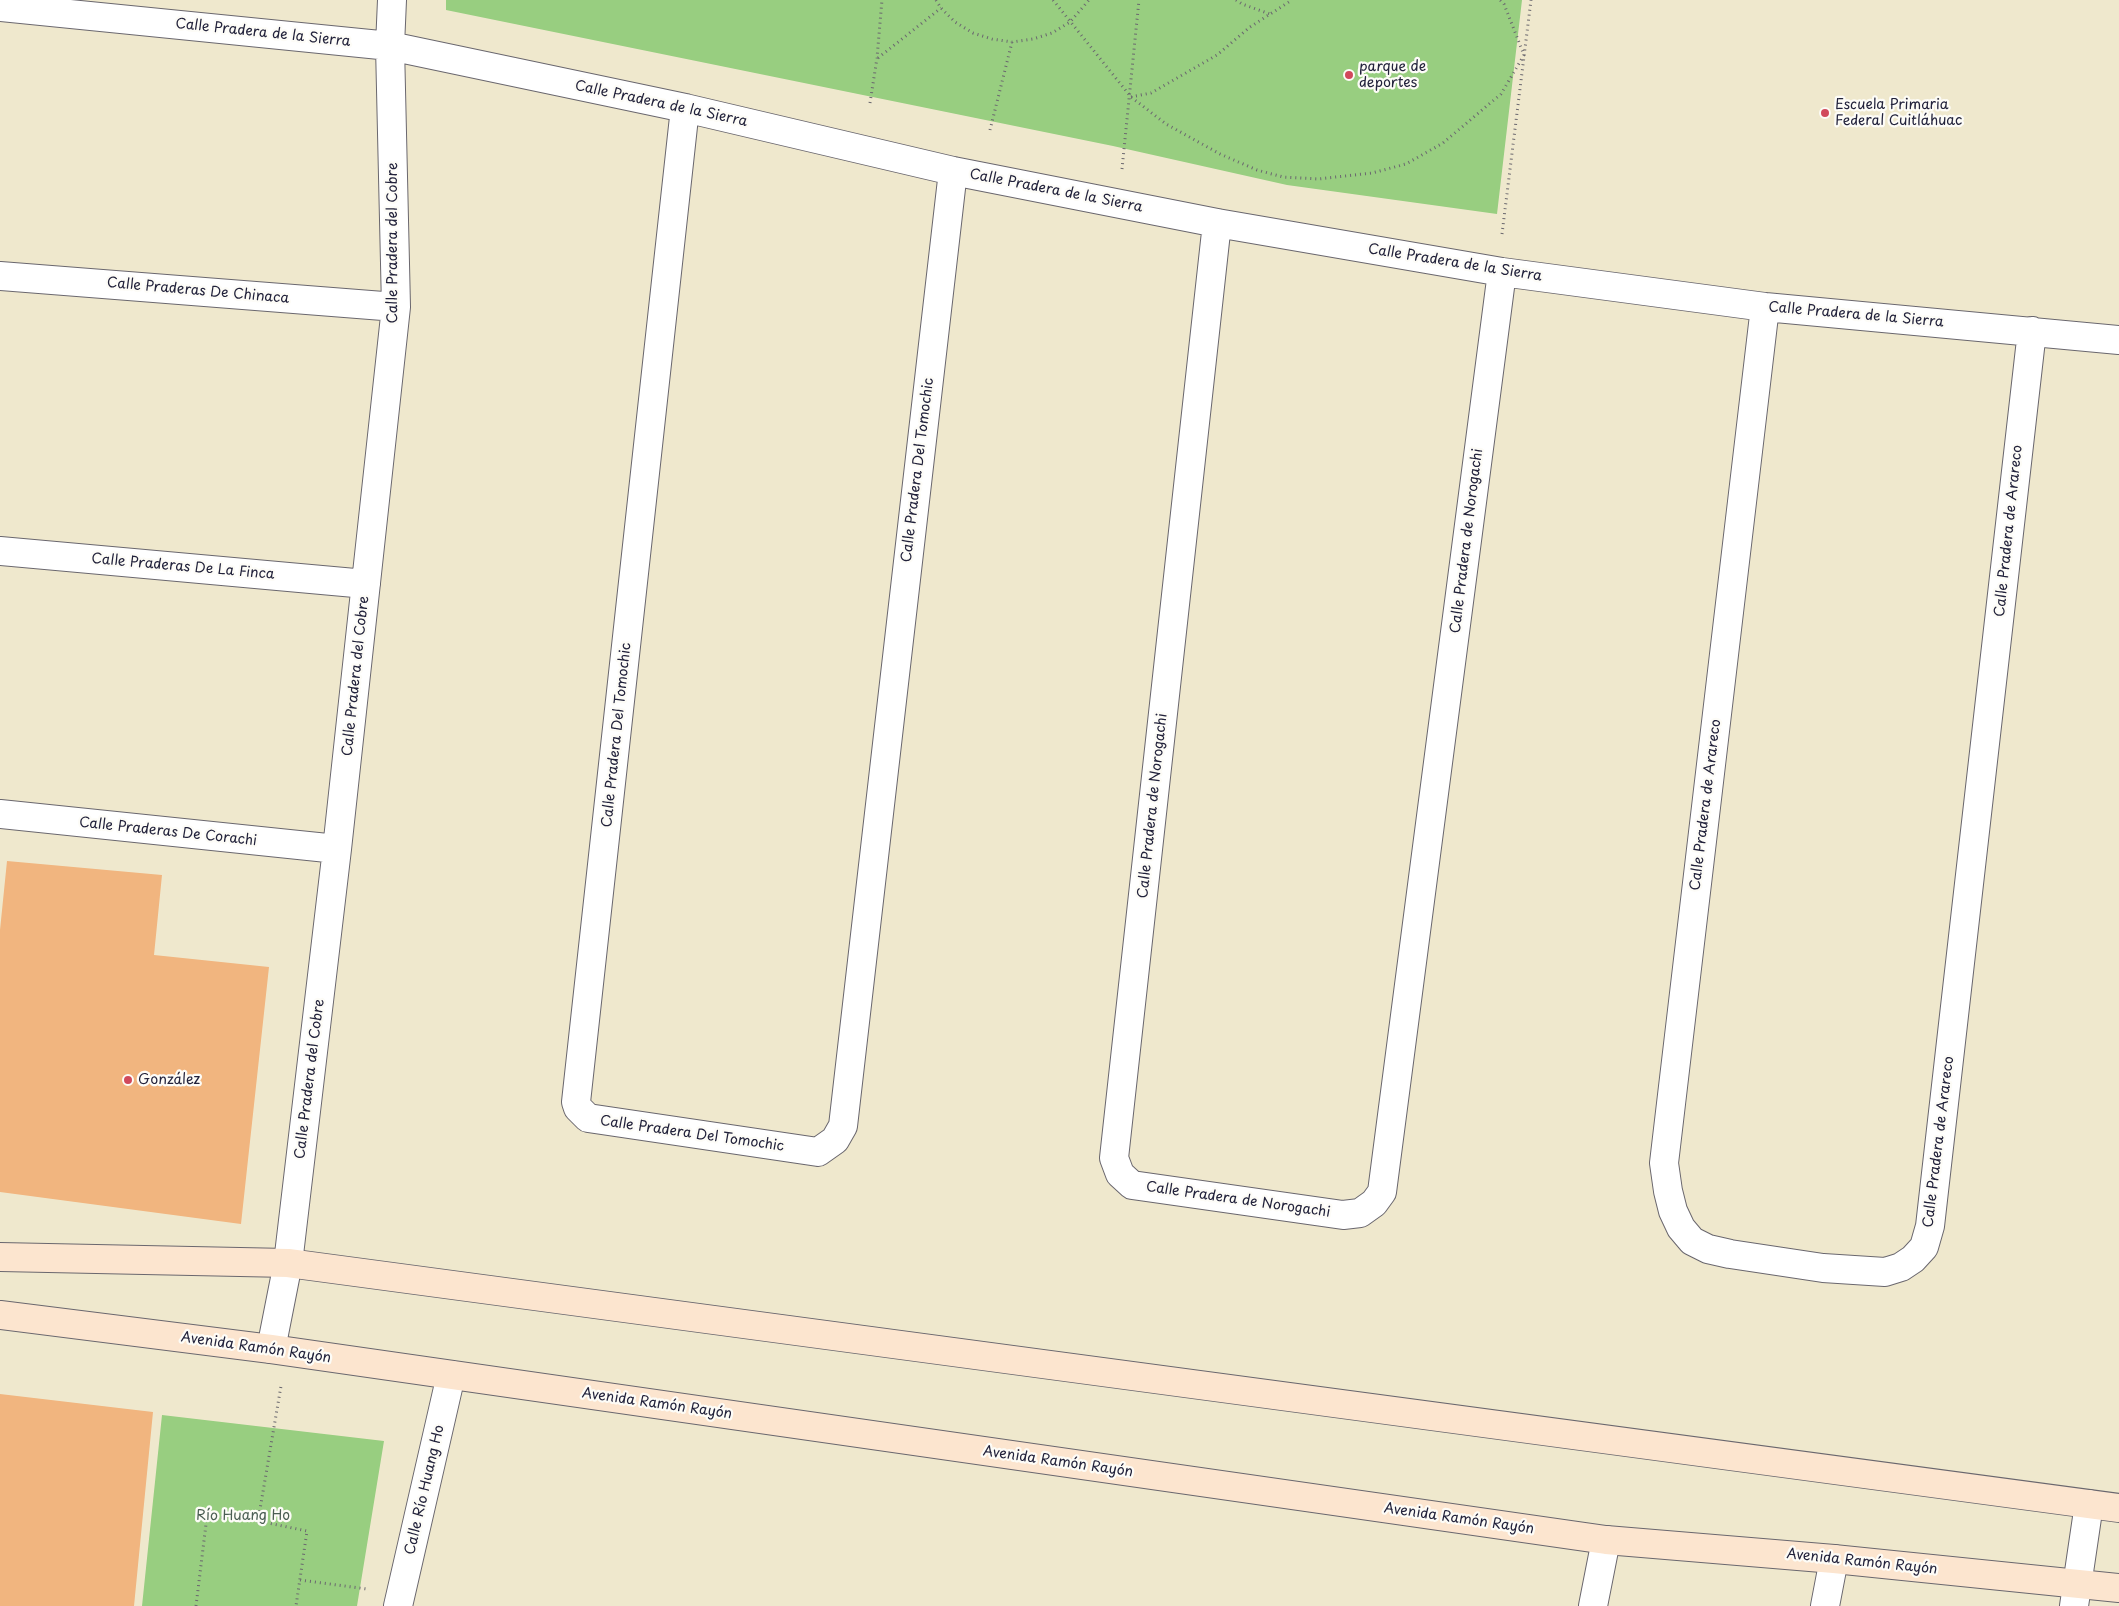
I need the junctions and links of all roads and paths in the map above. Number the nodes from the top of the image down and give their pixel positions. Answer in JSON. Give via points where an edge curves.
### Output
{"nodes":[{"id":1,"x":392,"y":0,"type":"edge"},
{"id":2,"x":882,"y":0,"type":"edge"},
{"id":3,"x":936,"y":0,"type":"edge"},
{"id":4,"x":1052,"y":0,"type":"edge"},
{"id":5,"x":1089,"y":0,"type":"edge"},
{"id":6,"x":1139,"y":0,"type":"edge"},
{"id":7,"x":1236,"y":0,"type":"edge"},
{"id":8,"x":1292,"y":0,"type":"edge"},
{"id":9,"x":1500,"y":0,"type":"edge"},
{"id":10,"x":1531,"y":0,"type":"edge"},
{"id":11,"x":0,"y":7,"type":"edge"},
{"id":12,"x":941,"y":8,"type":"junction"},
{"id":13,"x":1270,"y":14,"type":"junction"},
{"id":14,"x":1070,"y":22,"type":"junction"},
{"id":15,"x":1012,"y":42,"type":"junction"},
{"id":16,"x":390,"y":46,"type":"junction"},
{"id":17,"x":1524,"y":55,"type":"junction"},
{"id":18,"x":877,"y":58,"type":"junction"},
{"id":19,"x":1130,"y":97,"type":"junction"},
{"id":20,"x":870,"y":104,"type":"dead end"},
{"id":21,"x":685,"y":108,"type":"junction"},
{"id":22,"x":990,"y":130,"type":"dead end"},
{"id":23,"x":953,"y":170,"type":"junction"},
{"id":24,"x":1119,"y":204,"type":"junction"},
{"id":25,"x":1217,"y":223,"type":"junction"},
{"id":26,"x":1502,"y":234,"type":"dead end"},
{"id":27,"x":1502,"y":272,"type":"junction"},
{"id":28,"x":0,"y":276,"type":"edge"},
{"id":29,"x":396,"y":307,"type":"junction"},
{"id":30,"x":1764,"y":307,"type":"junction"},
{"id":31,"x":2032,"y":331,"type":"junction"},
{"id":32,"x":2119,"y":340,"type":"edge"},
{"id":33,"x":0,"y":551,"type":"edge"},
{"id":34,"x":366,"y":584,"type":"junction"},
{"id":35,"x":0,"y":814,"type":"edge"},
{"id":36,"x":337,"y":849,"type":"junction"},
{"id":37,"x":0,"y":1257,"type":"edge"},
{"id":38,"x":288,"y":1263,"type":"junction"},
{"id":39,"x":0,"y":1315,"type":"edge"},
{"id":40,"x":279,"y":1351,"type":"junction"},
{"id":41,"x":452,"y":1375,"type":"junction"},
{"id":42,"x":2090,"y":1504,"type":"junction"},
{"id":43,"x":2119,"y":1508,"type":"edge"},
{"id":44,"x":258,"y":1521,"type":"junction"},
{"id":45,"x":1606,"y":1540,"type":"junction"},
{"id":46,"x":1834,"y":1559,"type":"junction"},
{"id":47,"x":300,"y":1580,"type":"junction"},
{"id":48,"x":2119,"y":1588,"type":"edge"},
{"id":49,"x":2076,"y":1595,"type":"edge"},
{"id":50,"x":399,"y":1600,"type":"edge"},
{"id":51,"x":196,"y":1606,"type":"edge"},
{"id":52,"x":296,"y":1606,"type":"edge"},
{"id":53,"x":1593,"y":1606,"type":"edge"},
{"id":54,"x":1825,"y":1606,"type":"edge"}],
"edges":[{"from":1,"to":16,"type":"street","name":"Calle Pradera del Cobre"},
{"from":2,"to":18,"type":"path"},
{"from":3,"to":12,"type":"path"},
{"from":4,"to":14,"type":"path"},
{"from":5,"to":14,"type":"path"},
{"from":6,"to":19,"type":"path"},
{"from":7,"to":13,"type":"path"},
{"from":8,"to":13,"type":"path"},
{"from":9,"to":17,"type":"path"},
{"from":10,"to":17,"type":"path"},
{"from":11,"to":16,"type":"street","name":"Calle Pradera de la Sierra"},
{"from":12,"to":15,"type":"path","via":[[973,33]]},
{"from":12,"to":18,"type":"path"},
{"from":13,"to":19,"type":"path","via":[[1194,69],[1151,93]]},
{"from":14,"to":15,"type":"path","via":[[1052,33]]},
{"from":14,"to":19,"type":"path"},
{"from":15,"to":22,"type":"path"},
{"from":16,"to":21,"type":"street","name":"Calle Pradera de la Sierra"},
{"from":16,"to":29,"type":"street","name":"Calle Pradera del Cobre"},
{"from":17,"to":19,"type":"path","via":[[1501,94],[1443,143],[1406,164],[1318,179],[1283,177],[1220,154],[1166,124]]},
{"from":17,"to":26,"type":"path"},
{"from":18,"to":20,"type":"path"},
{"from":19,"to":24,"type":"path"},
{"from":21,"to":23,"type":"street","name":"Calle Pradera de la Sierra"},
{"from":21,"to":23,"type":"street","name":"Calle Pradera Del Tomochic","via":[[576,1102],[588,1118],[818,1152],[836,1140],[843,1126]]},
{"from":23,"to":24,"type":"street","name":"Calle Pradera de la Sierra"},
{"from":24,"to":25,"type":"street","name":"Calle Pradera de la Sierra"},
{"from":25,"to":27,"type":"street","name":"Calle Pradera de la Sierra"},
{"from":25,"to":27,"type":"street","name":"Calle Pradera de Norogachi","via":[[1114,1158],[1120,1174],[1132,1185],[1343,1215],[1360,1213],[1382,1192]]},
{"from":27,"to":30,"type":"street","name":"Calle Pradera de la Sierra"},
{"from":28,"to":29,"type":"street","name":"Calle Praderas De Chinaca"},
{"from":29,"to":34,"type":"street","name":"Calle Pradera del Cobre"},
{"from":30,"to":31,"type":"street","name":"Calle Pradera de la Sierra"},
{"from":30,"to":31,"type":"street","name":"Calle Pradera de Arareco","via":[[1664,1163],[1673,1211],[1692,1241],[1730,1254],[1823,1268],[1884,1272],[1901,1266],[1924,1247],[1930,1226]]},
{"from":31,"to":32,"type":"street","name":"Calle Pradera de la Sierra"},
{"from":33,"to":34,"type":"street","name":"Calle Praderas De La Finca"},
{"from":34,"to":36,"type":"street","name":"Calle Pradera del Cobre"},
{"from":35,"to":36,"type":"street","name":"Calle Praderas De Corachi"},
{"from":36,"to":38,"type":"street","name":"Calle Pradera del Cobre"},
{"from":37,"to":38,"type":"main road"},
{"from":38,"to":40,"type":"street","name":"Calle Pradera del Cobre"},
{"from":38,"to":42,"type":"main road"},
{"from":39,"to":40,"type":"main road","name":"Avenida Ramón Rayón"},
{"from":40,"to":41,"type":"main road","name":"Avenida Ramón Rayón"},
{"from":40,"to":44,"type":"path"},
{"from":41,"to":45,"type":"main road","name":"Avenida Ramón Rayón"},
{"from":41,"to":50,"type":"street","name":"Calle Río Huang Ho"},
{"from":42,"to":43,"type":"main road"},
{"from":42,"to":49,"type":"street"},
{"from":44,"to":47,"type":"path","via":[[308,1531]]},
{"from":44,"to":51,"type":"path","via":[[207,1516]]},
{"from":45,"to":46,"type":"main road","name":"Avenida Ramón Rayón"},
{"from":45,"to":53,"type":"street"},
{"from":46,"to":49,"type":"main road","name":"Avenida Ramón Rayón"},
{"from":46,"to":54,"type":"street"},
{"from":47,"to":50,"type":"path"},
{"from":47,"to":52,"type":"path"},
{"from":48,"to":49,"type":"main road","name":"Avenida Ramón Rayón"}]}
